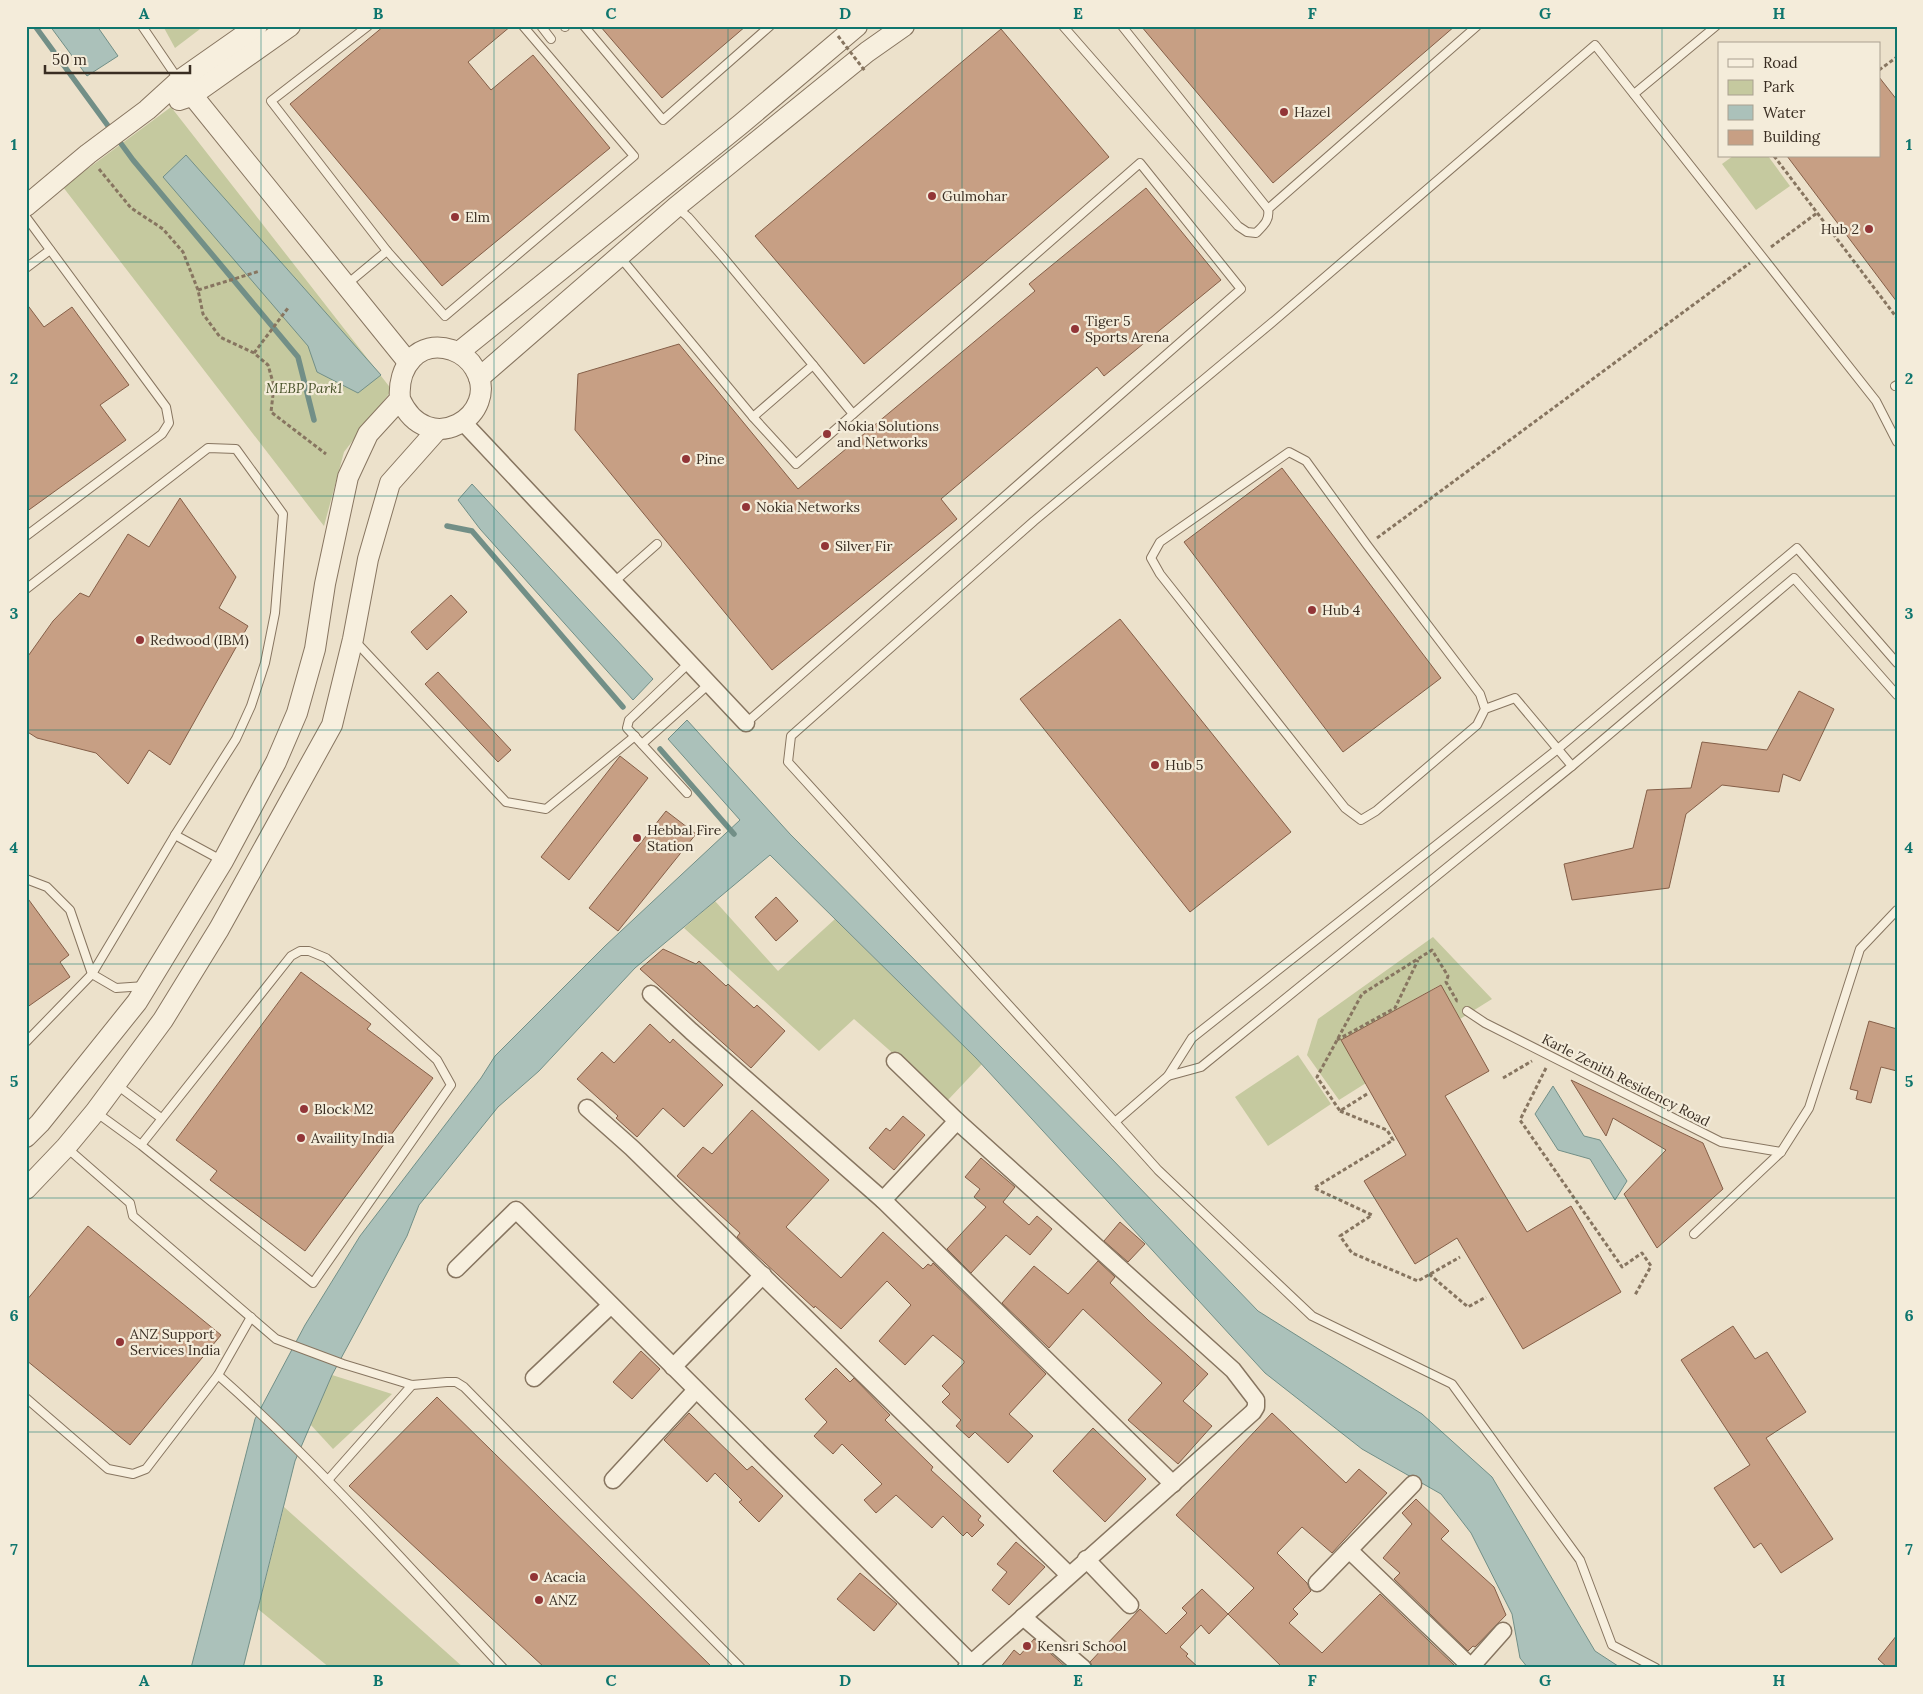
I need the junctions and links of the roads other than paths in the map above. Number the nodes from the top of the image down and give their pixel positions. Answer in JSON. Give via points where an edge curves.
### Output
{"nodes":[{"id":1,"x":142,"y":26,"type":"edge"},
{"id":2,"x":257,"y":26,"type":"edge"},
{"id":3,"x":290,"y":26,"type":"edge"},
{"id":4,"x":368,"y":26,"type":"edge"},
{"id":5,"x":522,"y":26,"type":"edge"},
{"id":6,"x":541,"y":26,"type":"edge"},
{"id":7,"x":584,"y":26,"type":"edge"},
{"id":8,"x":770,"y":26,"type":"edge"},
{"id":9,"x":857,"y":26,"type":"edge"},
{"id":10,"x":904,"y":26,"type":"edge"},
{"id":11,"x":1063,"y":26,"type":"edge"},
{"id":12,"x":1122,"y":26,"type":"edge"},
{"id":13,"x":1476,"y":26,"type":"edge"},
{"id":14,"x":1716,"y":26,"type":"edge"},
{"id":15,"x":551,"y":39,"type":"dead end"},
{"id":16,"x":185,"y":88,"type":"junction"},
{"id":17,"x":1634,"y":94,"type":"junction"},
{"id":18,"x":26,"y":206,"type":"edge"},
{"id":19,"x":676,"y":207,"type":"junction"},
{"id":20,"x":1268,"y":209,"type":"junction"},
{"id":21,"x":26,"y":217,"type":"edge"},
{"id":22,"x":50,"y":250,"type":"junction"},
{"id":23,"x":387,"y":251,"type":"junction"},
{"id":24,"x":619,"y":256,"type":"junction"},
{"id":25,"x":26,"y":268,"type":"edge"},
{"id":26,"x":346,"y":285,"type":"junction"},
{"id":27,"x":459,"y":352,"type":"junction"},
{"id":28,"x":408,"y":362,"type":"junction"},
{"id":29,"x":812,"y":366,"type":"junction"},
{"id":30,"x":479,"y":378,"type":"junction"},
{"id":31,"x":400,"y":399,"type":"junction"},
{"id":32,"x":853,"y":414,"type":"junction"},
{"id":33,"x":753,"y":416,"type":"junction"},
{"id":34,"x":463,"y":422,"type":"junction"},
{"id":35,"x":438,"y":429,"type":"junction"},
{"id":36,"x":1897,"y":442,"type":"edge"},
{"id":37,"x":26,"y":536,"type":"edge"},
{"id":38,"x":657,"y":544,"type":"dead end"},
{"id":39,"x":614,"y":582,"type":"junction"},
{"id":40,"x":26,"y":589,"type":"edge"},
{"id":41,"x":354,"y":639,"type":"junction"},
{"id":42,"x":1897,"y":662,"type":"edge"},
{"id":43,"x":690,"y":664,"type":"junction"},
{"id":44,"x":709,"y":684,"type":"junction"},
{"id":45,"x":1897,"y":696,"type":"edge"},
{"id":46,"x":1485,"y":710,"type":"junction"},
{"id":47,"x":746,"y":724,"type":"joint"},
{"id":48,"x":634,"y":736,"type":"junction"},
{"id":49,"x":642,"y":744,"type":"junction"},
{"id":50,"x":1559,"y":748,"type":"junction"},
{"id":51,"x":1572,"y":766,"type":"junction"},
{"id":52,"x":687,"y":793,"type":"dead end"},
{"id":53,"x":175,"y":835,"type":"junction"},
{"id":54,"x":223,"y":861,"type":"junction"},
{"id":55,"x":26,"y":878,"type":"edge"},
{"id":56,"x":1897,"y":910,"type":"edge"},
{"id":57,"x":92,"y":974,"type":"junction"},
{"id":58,"x":147,"y":986,"type":"junction"},
{"id":59,"x":651,"y":994,"type":"dead end"},
{"id":60,"x":1467,"y":1011,"type":"road end"},
{"id":61,"x":26,"y":1042,"type":"edge"},
{"id":62,"x":895,"y":1060,"type":"dead end"},
{"id":63,"x":1168,"y":1076,"type":"junction"},
{"id":64,"x":115,"y":1084,"type":"junction"},
{"id":65,"x":587,"y":1108,"type":"dead end"},
{"id":66,"x":95,"y":1112,"type":"junction"},
{"id":67,"x":161,"y":1118,"type":"junction"},
{"id":68,"x":957,"y":1121,"type":"junction"},
{"id":69,"x":1115,"y":1122,"type":"junction"},
{"id":70,"x":26,"y":1137,"type":"edge"},
{"id":71,"x":141,"y":1145,"type":"junction"},
{"id":72,"x":66,"y":1147,"type":"junction"},
{"id":73,"x":1781,"y":1152,"type":"junction"},
{"id":74,"x":26,"y":1189,"type":"edge"},
{"id":75,"x":883,"y":1200,"type":"junction"},
{"id":76,"x":1694,"y":1234,"type":"dead end"},
{"id":77,"x":456,"y":1269,"type":"dead end"},
{"id":78,"x":762,"y":1275,"type":"junction"},
{"id":79,"x":611,"y":1305,"type":"junction"},
{"id":80,"x":251,"y":1317,"type":"junction"},
{"id":81,"x":673,"y":1367,"type":"junction"},
{"id":82,"x":218,"y":1375,"type":"junction"},
{"id":83,"x":534,"y":1378,"type":"dead end"},
{"id":84,"x":412,"y":1385,"type":"junction"},
{"id":85,"x":696,"y":1390,"type":"junction"},
{"id":86,"x":26,"y":1398,"type":"edge"},
{"id":87,"x":328,"y":1480,"type":"junction"},
{"id":88,"x":613,"y":1480,"type":"dead end"},
{"id":89,"x":1173,"y":1484,"type":"junction"},
{"id":90,"x":1413,"y":1484,"type":"dead end"},
{"id":91,"x":1348,"y":1550,"type":"junction"},
{"id":92,"x":1086,"y":1559,"type":"junction"},
{"id":93,"x":1069,"y":1575,"type":"junction"},
{"id":94,"x":1317,"y":1583,"type":"dead end"},
{"id":95,"x":1130,"y":1605,"type":"dead end"},
{"id":96,"x":1022,"y":1618,"type":"junction"},
{"id":97,"x":1503,"y":1631,"type":"dead end"},
{"id":98,"x":969,"y":1666,"type":"edge"},
{"id":99,"x":1471,"y":1667,"type":"edge"},
{"id":100,"x":503,"y":1668,"type":"edge"},
{"id":101,"x":741,"y":1668,"type":"edge"},
{"id":102,"x":1083,"y":1668,"type":"edge"},
{"id":103,"x":1656,"y":1668,"type":"edge"}],
"edges":[{"from":1,"to":16,"type":"lane"},
{"from":2,"to":16,"type":"street"},
{"from":3,"to":16,"type":"street"},
{"from":4,"to":23,"type":"lane","via":[[271,101]]},
{"from":5,"to":23,"type":"lane","via":[[634,156],[445,316]]},
{"from":6,"to":15,"type":"lane"},
{"from":7,"to":8,"type":"lane","via":[[663,120]]},
{"from":9,"to":27,"type":"street"},
{"from":10,"to":19,"type":"street","via":[[867,52]]},
{"from":11,"to":20,"type":"lane","via":[[1238,226],[1247,232],[1256,232],[1267,222]]},
{"from":12,"to":20,"type":"lane"},
{"from":13,"to":20,"type":"lane"},
{"from":14,"to":17,"type":"lane"},
{"from":16,"to":18,"type":"street","via":[[140,116]]},
{"from":16,"to":26,"type":"street"},
{"from":17,"to":36,"type":"lane","via":[[1876,401]]},
{"from":17,"to":69,"type":"lane","via":[[1596,45],[1034,521],[791,736],[788,762]]},
{"from":19,"to":24,"type":"street"},
{"from":19,"to":29,"type":"lane","via":[[723,256]]},
{"from":21,"to":22,"type":"lane"},
{"from":22,"to":25,"type":"lane"},
{"from":22,"to":37,"type":"lane","via":[[166,407],[169,423],[162,434]]},
{"from":23,"to":26,"type":"lane"},
{"from":24,"to":30,"type":"street"},
{"from":24,"to":33,"type":"lane"},
{"from":26,"to":28,"type":"street"},
{"from":27,"to":28,"type":"street","via":[[432,348],[418,353]]},
{"from":27,"to":30,"type":"street","via":[[470,361]]},
{"from":28,"to":31,"type":"street","via":[[400,380]]},
{"from":29,"to":32,"type":"lane"},
{"from":29,"to":33,"type":"lane"},
{"from":30,"to":34,"type":"street","via":[[479,401]]},
{"from":31,"to":35,"type":"street","via":[[414,420]]},
{"from":31,"to":54,"type":"street","via":[[368,434],[348,477],[325,584],[316,649],[297,713],[276,762]]},
{"from":32,"to":33,"type":"lane","via":[[796,464]]},
{"from":32,"to":47,"type":"lane","via":[[1140,163],[1241,289]]},
{"from":34,"to":35,"type":"street","via":[[451,428]]},
{"from":34,"to":39,"type":"street"},
{"from":35,"to":41,"type":"street","via":[[390,483],[368,559]]},
{"from":38,"to":39,"type":"lane"},
{"from":39,"to":43,"type":"street"},
{"from":40,"to":53,"type":"lane","via":[[208,448],[236,449],[283,514],[275,613],[265,663],[251,706],[236,739]]},
{"from":41,"to":48,"type":"lane","via":[[506,802],[546,808]]},
{"from":41,"to":64,"type":"street","via":[[332,725],[163,1020]]},
{"from":42,"to":50,"type":"lane","via":[[1797,548]]},
{"from":43,"to":44,"type":"street"},
{"from":43,"to":48,"type":"lane","via":[[629,720],[627,728]]},
{"from":44,"to":47,"type":"street"},
{"from":44,"to":49,"type":"lane"},
{"from":45,"to":51,"type":"lane","via":[[1794,578]]},
{"from":46,"to":46,"type":"lane","via":[[1480,694],[1306,461],[1289,452],[1160,542],[1151,558],[1160,574],[1338,800],[1361,820],[1477,726]]},
{"from":46,"to":50,"type":"lane","via":[[1515,698]]},
{"from":48,"to":49,"type":"lane"},
{"from":49,"to":52,"type":"lane"},
{"from":50,"to":51,"type":"lane"},
{"from":50,"to":63,"type":"lane","via":[[1192,1038]]},
{"from":51,"to":63,"type":"lane","via":[[1201,1067]]},
{"from":53,"to":54,"type":"lane"},
{"from":53,"to":57,"type":"lane"},
{"from":54,"to":58,"type":"street"},
{"from":55,"to":57,"type":"lane","via":[[47,886],[70,910]]},
{"from":56,"to":73,"type":"lane","via":[[1860,949],[1809,1108]]},
{"from":57,"to":58,"type":"lane","via":[[116,988]]},
{"from":57,"to":61,"type":"lane"},
{"from":58,"to":70,"type":"street"},
{"from":59,"to":75,"type":"street"},
{"from":60,"to":73,"type":"lane","name":"Karle Zenith Residency Road","via":[[1720,1142]]},
{"from":62,"to":68,"type":"street"},
{"from":63,"to":69,"type":"lane"},
{"from":64,"to":66,"type":"street"},
{"from":64,"to":67,"type":"lane"},
{"from":65,"to":78,"type":"street"},
{"from":66,"to":71,"type":"lane"},
{"from":66,"to":72,"type":"street"},
{"from":67,"to":71,"type":"lane"},
{"from":67,"to":71,"type":"lane","via":[[291,956],[300,951],[326,958],[347,976],[437,1060],[452,1085],[313,1283]]},
{"from":68,"to":75,"type":"street"},
{"from":68,"to":89,"type":"street","via":[[1233,1370],[1253,1394],[1256,1400],[1253,1412]]},
{"from":69,"to":103,"type":"lane","via":[[1158,1170],[1312,1316],[1452,1384],[1580,1560],[1612,1645]]},
{"from":72,"to":74,"type":"street"},
{"from":72,"to":80,"type":"lane","via":[[130,1202],[132,1216]]},
{"from":73,"to":76,"type":"lane"},
{"from":75,"to":89,"type":"street"},
{"from":77,"to":79,"type":"street","via":[[516,1210]]},
{"from":78,"to":81,"type":"street"},
{"from":78,"to":93,"type":"street"},
{"from":79,"to":81,"type":"street"},
{"from":79,"to":83,"type":"street"},
{"from":80,"to":82,"type":"lane"},
{"from":80,"to":84,"type":"lane","via":[[276,1339]]},
{"from":81,"to":85,"type":"street"},
{"from":82,"to":86,"type":"lane","via":[[146,1469],[133,1474],[108,1469]]},
{"from":82,"to":87,"type":"lane"},
{"from":84,"to":87,"type":"lane"},
{"from":84,"to":101,"type":"lane","via":[[456,1382],[464,1387]]},
{"from":85,"to":88,"type":"street"},
{"from":85,"to":98,"type":"street"},
{"from":87,"to":100,"type":"lane"},
{"from":89,"to":92,"type":"street"},
{"from":90,"to":91,"type":"street"},
{"from":91,"to":94,"type":"street"},
{"from":91,"to":99,"type":"street"},
{"from":92,"to":93,"type":"street"},
{"from":92,"to":95,"type":"street"},
{"from":93,"to":96,"type":"street"},
{"from":96,"to":98,"type":"street"},
{"from":96,"to":102,"type":"street"},
{"from":97,"to":99,"type":"street"}]}
